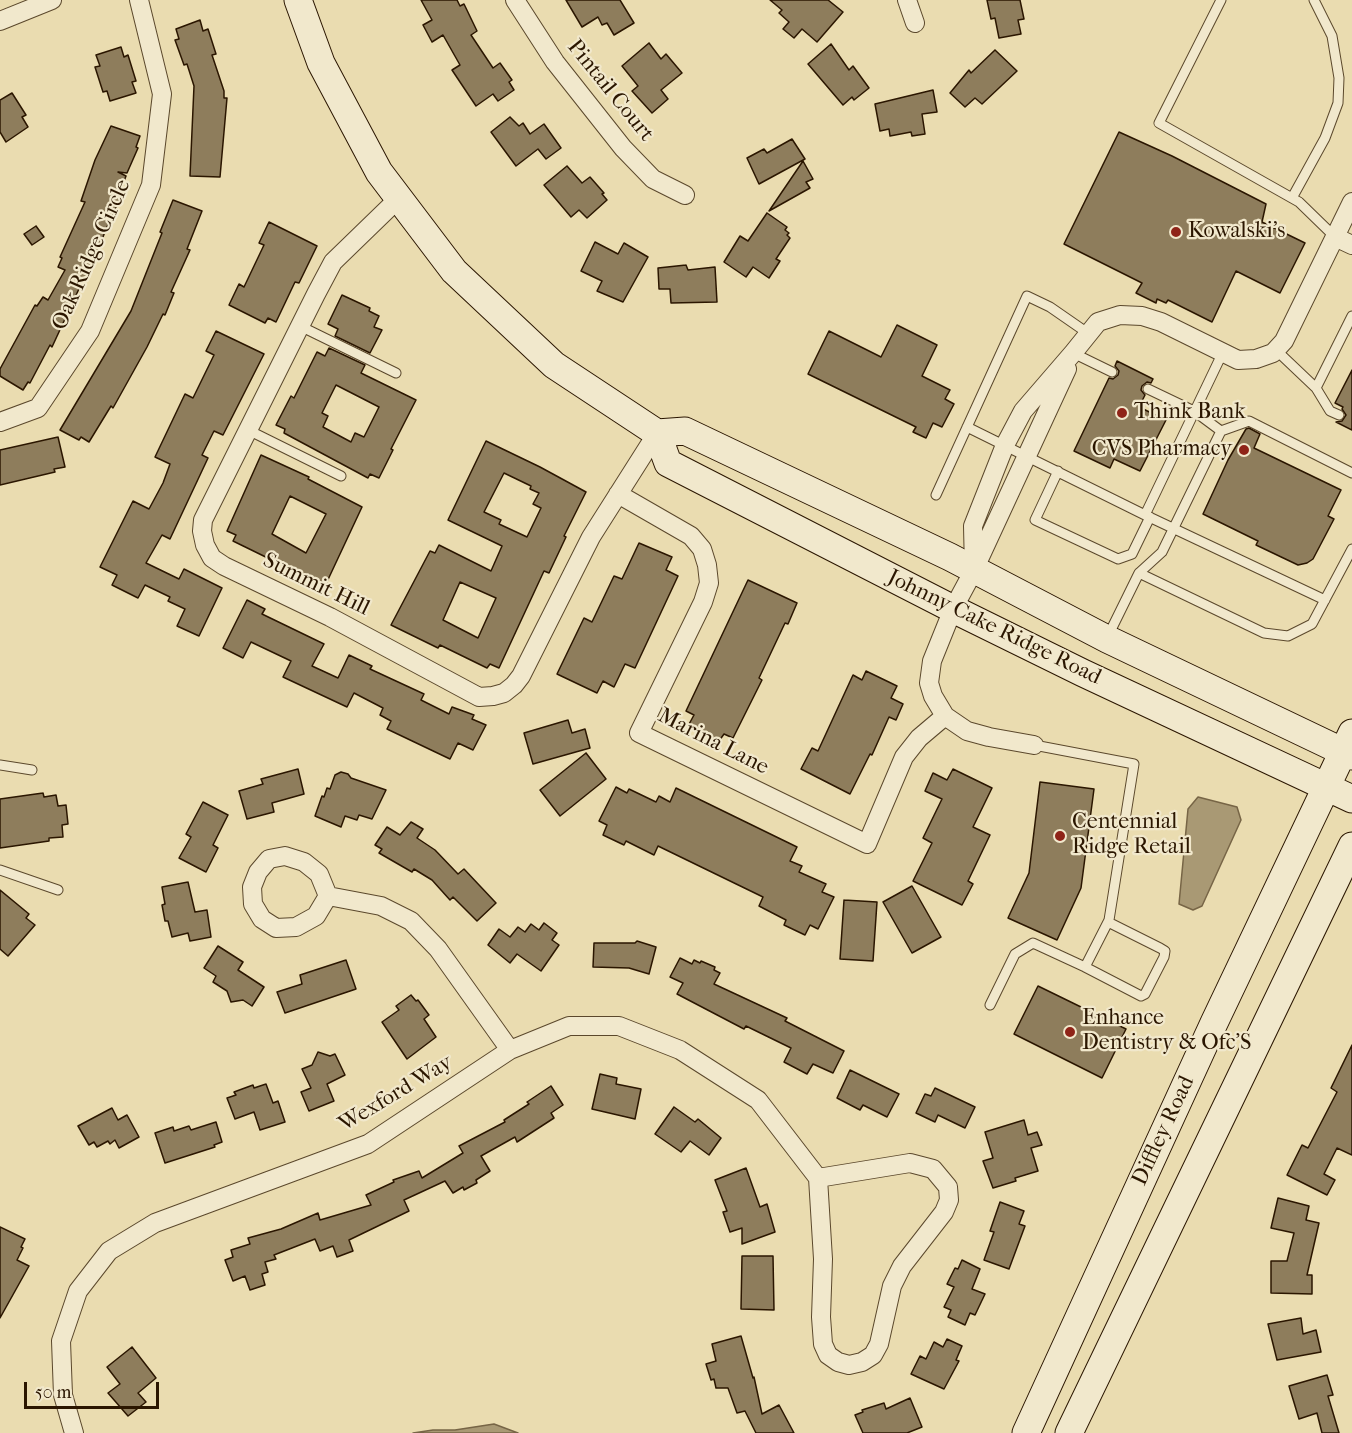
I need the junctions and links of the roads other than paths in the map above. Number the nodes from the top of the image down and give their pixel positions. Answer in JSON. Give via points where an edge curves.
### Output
{"nodes":[{"id":1,"x":52,"y":0,"type":"edge"},
{"id":2,"x":139,"y":0,"type":"edge"},
{"id":3,"x":298,"y":0,"type":"edge"},
{"id":4,"x":515,"y":0,"type":"edge"},
{"id":5,"x":907,"y":0,"type":"edge"},
{"id":6,"x":1221,"y":0,"type":"edge"},
{"id":7,"x":1314,"y":0,"type":"edge"},
{"id":8,"x":0,"y":21,"type":"edge"},
{"id":9,"x":915,"y":23,"type":"dead end"},
{"id":10,"x":685,"y":195,"type":"dead end"},
{"id":11,"x":399,"y":198,"type":"junction"},
{"id":12,"x":1292,"y":198,"type":"junction"},
{"id":13,"x":1352,"y":202,"type":"edge"},
{"id":14,"x":1335,"y":237,"type":"junction"},
{"id":15,"x":1352,"y":245,"type":"edge"},
{"id":16,"x":1352,"y":316,"type":"edge"},
{"id":17,"x":300,"y":326,"type":"junction"},
{"id":18,"x":1089,"y":333,"type":"junction"},
{"id":19,"x":1276,"y":350,"type":"junction"},
{"id":20,"x":1223,"y":352,"type":"junction"},
{"id":21,"x":1073,"y":353,"type":"junction"},
{"id":22,"x":1112,"y":372,"type":"dead end"},
{"id":23,"x":396,"y":373,"type":"dead end"},
{"id":24,"x":1316,"y":388,"type":"junction"},
{"id":25,"x":1148,"y":389,"type":"dead end"},
{"id":26,"x":1194,"y":411,"type":"junction"},
{"id":27,"x":1339,"y":415,"type":"dead end"},
{"id":28,"x":0,"y":422,"type":"edge"},
{"id":29,"x":967,"y":427,"type":"junction"},
{"id":30,"x":248,"y":430,"type":"junction"},
{"id":31,"x":1221,"y":431,"type":"junction"},
{"id":32,"x":657,"y":433,"type":"junction"},
{"id":33,"x":1005,"y":445,"type":"junction"},
{"id":34,"x":1027,"y":455,"type":"junction"},
{"id":35,"x":1058,"y":471,"type":"junction"},
{"id":36,"x":1352,"y":473,"type":"edge"},
{"id":37,"x":341,"y":476,"type":"dead end"},
{"id":38,"x":618,"y":494,"type":"junction"},
{"id":39,"x":936,"y":495,"type":"dead end"},
{"id":40,"x":1147,"y":516,"type":"junction"},
{"id":41,"x":1175,"y":528,"type":"junction"},
{"id":42,"x":1352,"y":549,"type":"edge"},
{"id":43,"x":974,"y":570,"type":"junction"},
{"id":44,"x":1139,"y":573,"type":"junction"},
{"id":45,"x":1325,"y":600,"type":"junction"},
{"id":46,"x":953,"y":609,"type":"junction"},
{"id":47,"x":1107,"y":639,"type":"junction"},
{"id":48,"x":945,"y":716,"type":"junction"},
{"id":49,"x":1034,"y":745,"type":"joint"},
{"id":50,"x":1349,"y":747,"type":"edge"},
{"id":51,"x":0,"y":765,"type":"edge"},
{"id":52,"x":32,"y":770,"type":"dead end"},
{"id":53,"x":1326,"y":787,"type":"junction"},
{"id":54,"x":1352,"y":799,"type":"edge"},
{"id":55,"x":1352,"y":846,"type":"edge"},
{"id":56,"x":0,"y":870,"type":"edge"},
{"id":57,"x":58,"y":890,"type":"dead end"},
{"id":58,"x":328,"y":896,"type":"junction"},
{"id":59,"x":1108,"y":922,"type":"junction"},
{"id":60,"x":1085,"y":967,"type":"junction"},
{"id":61,"x":990,"y":1005,"type":"dead end"},
{"id":62,"x":510,"y":1050,"type":"junction"},
{"id":63,"x":818,"y":1178,"type":"junction"},
{"id":64,"x":74,"y":1433,"type":"edge"},
{"id":65,"x":1026,"y":1433,"type":"edge"},
{"id":66,"x":1069,"y":1433,"type":"edge"}],
"edges":[{"from":1,"to":8,"type":"street"},
{"from":2,"to":28,"type":"street","name":"Oak Ridge Circle","via":[[162,93],[151,185],[90,331],[38,408]]},
{"from":3,"to":11,"type":"street","via":[[321,63],[379,172]]},
{"from":4,"to":10,"type":"street","name":"Pintail Court","via":[[555,62],[623,148],[653,179]]},
{"from":5,"to":9,"type":"street"},
{"from":6,"to":12,"type":"lane","via":[[1159,123]]},
{"from":7,"to":12,"type":"lane","via":[[1332,36],[1339,78],[1338,103],[1325,138]]},
{"from":11,"to":17,"type":"street","name":"Summit Hill","via":[[333,262]]},
{"from":11,"to":32,"type":"street","via":[[454,271],[554,365]]},
{"from":12,"to":14,"type":"lane"},
{"from":13,"to":14,"type":"street"},
{"from":14,"to":15,"type":"street"},
{"from":14,"to":19,"type":"street"},
{"from":16,"to":24,"type":"lane"},
{"from":17,"to":23,"type":"lane"},
{"from":17,"to":30,"type":"street","name":"Summit Hill"},
{"from":18,"to":20,"type":"street","via":[[1098,322],[1120,315],[1142,316]]},
{"from":18,"to":21,"type":"street"},
{"from":18,"to":29,"type":"lane","via":[[1027,296]]},
{"from":19,"to":20,"type":"street","via":[[1256,359],[1238,360]]},
{"from":19,"to":24,"type":"lane"},
{"from":20,"to":26,"type":"lane"},
{"from":21,"to":22,"type":"lane"},
{"from":21,"to":33,"type":"street","via":[[1023,411]]},
{"from":21,"to":34,"type":"street"},
{"from":24,"to":27,"type":"lane","via":[[1330,411]]},
{"from":25,"to":26,"type":"lane"},
{"from":26,"to":31,"type":"lane"},
{"from":26,"to":40,"type":"lane"},
{"from":29,"to":33,"type":"lane"},
{"from":29,"to":39,"type":"lane"},
{"from":30,"to":37,"type":"lane"},
{"from":30,"to":38,"type":"street","name":"Summit Hill","via":[[203,520],[205,545],[212,558],[479,697],[504,693],[521,676],[591,537]]},
{"from":31,"to":36,"type":"lane","via":[[1249,421]]},
{"from":31,"to":41,"type":"lane"},
{"from":32,"to":38,"type":"street","name":"Summit Hill"},
{"from":32,"to":43,"type":"street","name":"Johnny Cake Ridge Road","via":[[685,431]]},
{"from":32,"to":46,"type":"street","name":"Johnny Cake Ridge Road","via":[[668,463]]},
{"from":33,"to":34,"type":"lane"},
{"from":33,"to":43,"type":"street","via":[[973,526]]},
{"from":34,"to":35,"type":"lane"},
{"from":34,"to":43,"type":"street"},
{"from":35,"to":40,"type":"lane"},
{"from":35,"to":40,"type":"lane","via":[[1035,520],[1118,559],[1132,554]]},
{"from":38,"to":48,"type":"street","name":"Marina Lane","via":[[692,536],[702,549],[709,583],[639,734],[867,844],[904,757]]},
{"from":40,"to":41,"type":"lane"},
{"from":41,"to":44,"type":"lane","via":[[1162,552]]},
{"from":41,"to":45,"type":"lane"},
{"from":42,"to":45,"type":"lane"},
{"from":43,"to":46,"type":"street"},
{"from":43,"to":47,"type":"street","name":"Johnny Cake Ridge Road"},
{"from":44,"to":45,"type":"lane","via":[[1264,633],[1288,636],[1312,624]]},
{"from":44,"to":47,"type":"lane"},
{"from":46,"to":48,"type":"street","via":[[932,661],[929,683]]},
{"from":46,"to":53,"type":"street","name":"Johnny Cake Ridge Road"},
{"from":47,"to":50,"type":"street","name":"Johnny Cake Ridge Road"},
{"from":48,"to":49,"type":"street","via":[[967,731]]},
{"from":49,"to":59,"type":"lane","via":[[1134,764]]},
{"from":50,"to":53,"type":"street","name":"Diffley Road"},
{"from":51,"to":52,"type":"lane"},
{"from":53,"to":54,"type":"street","name":"Johnny Cake Ridge Road"},
{"from":53,"to":65,"type":"street","name":"Diffley Road"},
{"from":55,"to":66,"type":"street","name":"Diffley Road"},
{"from":56,"to":57,"type":"lane"},
{"from":58,"to":58,"type":"street","via":[[316,916],[296,927],[276,928],[262,919],[254,904],[252,887],[269,859],[285,856],[304,862],[319,874]]},
{"from":58,"to":62,"type":"street","via":[[381,906],[411,921],[438,949]]},
{"from":59,"to":60,"type":"lane"},
{"from":59,"to":60,"type":"lane","via":[[1165,951],[1164,957],[1141,996]]},
{"from":60,"to":61,"type":"lane","via":[[1033,943],[1014,954]]},
{"from":62,"to":63,"type":"street","name":"Wexford Way","via":[[569,1026],[619,1026],[680,1050],[758,1100]]},
{"from":62,"to":64,"type":"street","name":"Wexford Way","via":[[368,1144],[155,1223],[110,1251],[78,1291],[61,1341],[63,1395]]},
{"from":63,"to":63,"type":"street","via":[[910,1163],[933,1169],[948,1187],[949,1200],[944,1212],[902,1266],[892,1286],[873,1355],[849,1365],[828,1355],[823,1344]]}]}
